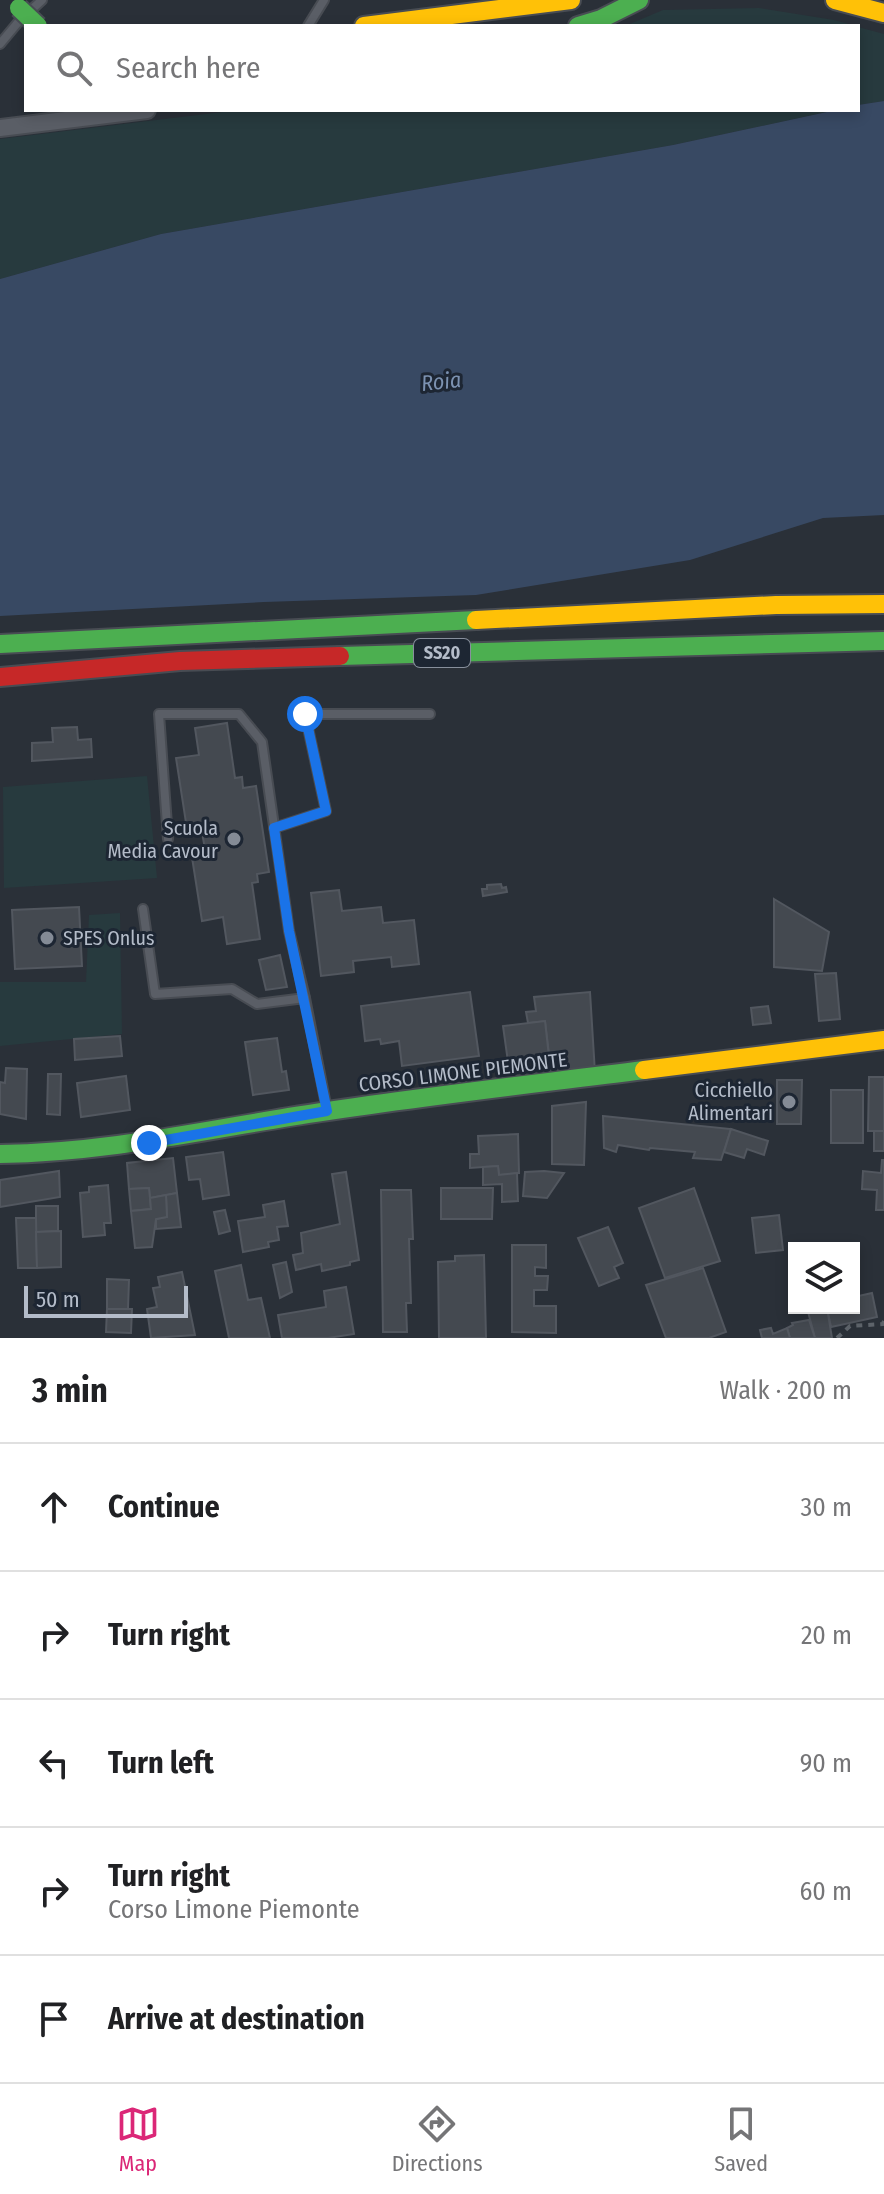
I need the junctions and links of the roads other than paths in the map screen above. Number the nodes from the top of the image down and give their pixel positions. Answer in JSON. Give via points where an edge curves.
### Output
{"nodes":[{"id":1,"x":324,"y":0,"type":"edge"},
{"id":2,"x":571,"y":0,"type":"edge"},
{"id":3,"x":639,"y":0,"type":"edge"},
{"id":4,"x":835,"y":0,"type":"edge"},
{"id":5,"x":40,"y":1,"type":"edge"},
{"id":6,"x":15,"y":4,"type":"edge"},
{"id":7,"x":884,"y":13,"type":"edge"},
{"id":8,"x":36,"y":24,"type":"edge"},
{"id":9,"x":309,"y":24,"type":"edge"},
{"id":10,"x":380,"y":24,"type":"edge"},
{"id":11,"x":585,"y":24,"type":"edge"},
{"id":12,"x":0,"y":44,"type":"edge"},
{"id":13,"x":131,"y":112,"type":"edge"},
{"id":14,"x":0,"y":128,"type":"edge"},
{"id":15,"x":884,"y":604,"type":"edge"},
{"id":16,"x":884,"y":641,"type":"edge"},
{"id":17,"x":0,"y":644,"type":"edge"},
{"id":18,"x":1,"y":679,"type":"edge"},
{"id":19,"x":430,"y":714,"type":"dead end"},
{"id":20,"x":274,"y":828,"type":"junction"},
{"id":21,"x":168,"y":839,"type":"dead end"},
{"id":22,"x":143,"y":909,"type":"dead end"},
{"id":23,"x":305,"y":998,"type":"junction"},
{"id":24,"x":884,"y":1040,"type":"edge"},
{"id":25,"x":327,"y":1111,"type":"junction"},
{"id":26,"x":0,"y":1154,"type":"edge"}],
"edges":[{"from":1,"to":9,"type":"lane"},
{"from":2,"to":10,"type":"main road"},
{"from":3,"to":11,"type":"main road"},
{"from":4,"to":7,"type":"main road"},
{"from":5,"to":12,"type":"lane"},
{"from":6,"to":8,"type":"main road","bridge":true},
{"from":13,"to":14,"type":"street"},
{"from":15,"to":17,"type":"main road"},
{"from":16,"to":18,"type":"main road","number":"SS20","via":[[180,661]]},
{"from":19,"to":20,"type":"lane","via":[[305,714],[326,811]]},
{"from":20,"to":21,"type":"lane","via":[[262,742],[239,714],[159,714]]},
{"from":20,"to":23,"type":"lane"},
{"from":22,"to":23,"type":"lane","via":[[155,994],[232,989],[257,1004]]},
{"from":23,"to":25,"type":"lane"},
{"from":24,"to":25,"type":"main road","name":"CORSO LIMONE PIEMONTE"},
{"from":25,"to":26,"type":"main road","name":"CORSO LIMONE PIEMONTE","via":[[97,1150]]}]}
